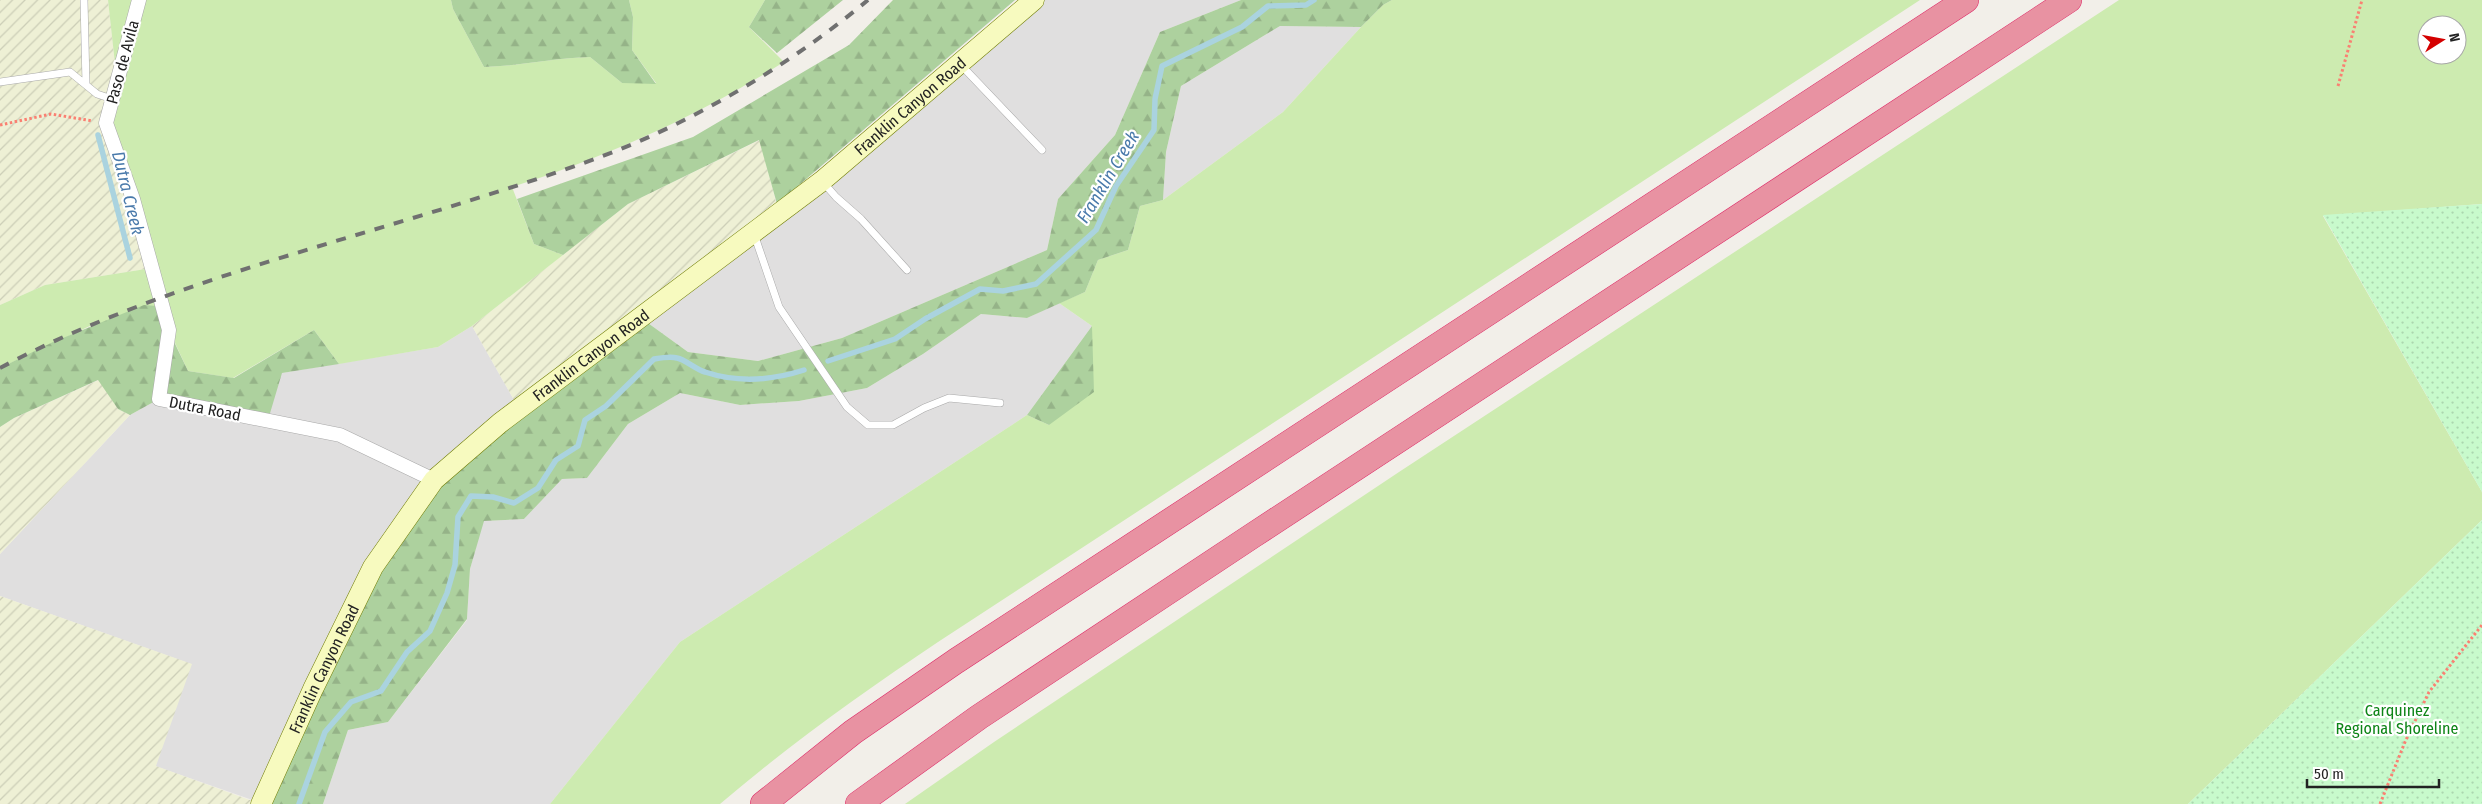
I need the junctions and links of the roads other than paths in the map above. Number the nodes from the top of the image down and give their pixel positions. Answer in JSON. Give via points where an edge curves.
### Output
{"nodes":[{"id":1,"x":84,"y":0,"type":"edge"},
{"id":2,"x":139,"y":0,"type":"edge"},
{"id":3,"x":1034,"y":0,"type":"edge"},
{"id":4,"x":1966,"y":0,"type":"edge"},
{"id":5,"x":2069,"y":0,"type":"edge"},
{"id":6,"x":960,"y":63,"type":"junction"},
{"id":7,"x":0,"y":82,"type":"edge"},
{"id":8,"x":86,"y":84,"type":"junction"},
{"id":9,"x":112,"y":99,"type":"junction"},
{"id":10,"x":106,"y":124,"type":"joint"},
{"id":11,"x":1042,"y":150,"type":"dead end"},
{"id":12,"x":822,"y":182,"type":"junction"},
{"id":13,"x":754,"y":234,"type":"junction"},
{"id":14,"x":907,"y":270,"type":"dead end"},
{"id":15,"x":1000,"y":403,"type":"dead end"},
{"id":16,"x":434,"y":480,"type":"junction"},
{"id":17,"x":261,"y":804,"type":"edge"},
{"id":18,"x":763,"y":804,"type":"edge"},
{"id":19,"x":858,"y":804,"type":"edge"}],
"edges":[{"from":1,"to":8,"type":"lane"},
{"from":2,"to":9,"type":"street","name":"Paso de Avila"},
{"from":3,"to":6,"type":"street","name":"Franklin Canyon Road"},
{"from":4,"to":18,"type":"highway","via":[[956,661],[853,732]]},
{"from":5,"to":19,"type":"highway","via":[[1227,552],[966,727]]},
{"from":6,"to":11,"type":"lane"},
{"from":6,"to":12,"type":"street","name":"Franklin Canyon Road"},
{"from":7,"to":8,"type":"lane","via":[[70,72]]},
{"from":8,"to":9,"type":"lane","via":[[97,94]]},
{"from":9,"to":10,"type":"street","name":"Paso de Avila"},
{"from":10,"to":16,"type":"street","name":"Dutra Road","via":[[133,199],[169,330],[159,399],[340,435]]},
{"from":12,"to":13,"type":"street","name":"Franklin Canyon Road"},
{"from":12,"to":14,"type":"lane"},
{"from":13,"to":15,"type":"lane","via":[[778,307],[847,408],[868,425],[893,425],[949,398]]},
{"from":13,"to":16,"type":"street","name":"Franklin Canyon Road","via":[[500,423]]},
{"from":16,"to":17,"type":"street","name":"Franklin Canyon Road","via":[[373,567]]}]}
